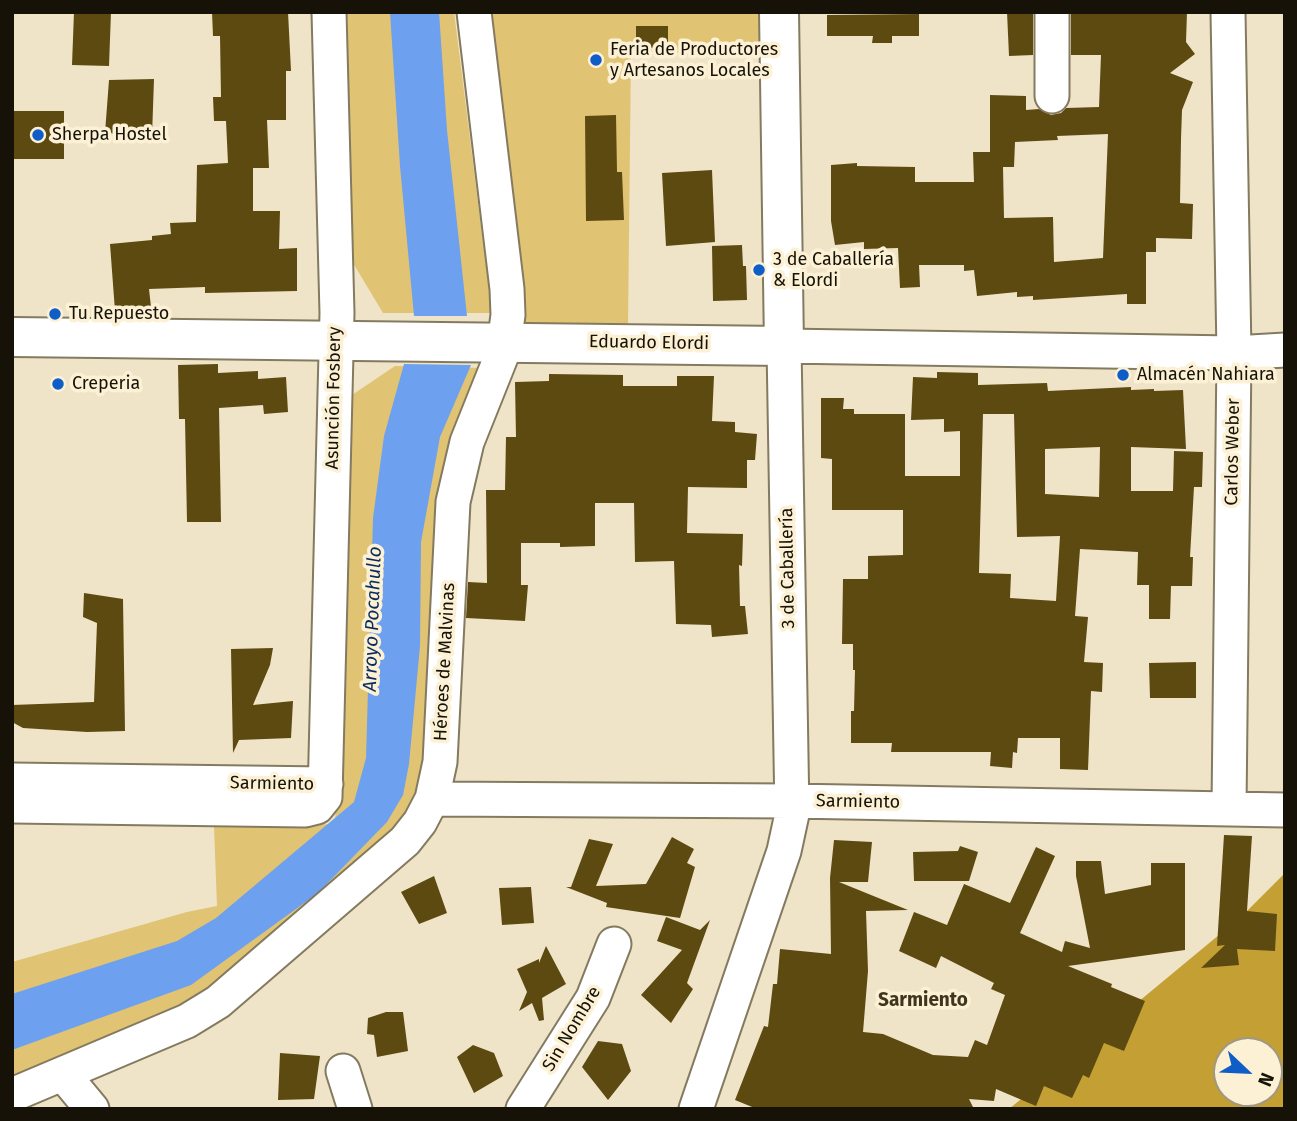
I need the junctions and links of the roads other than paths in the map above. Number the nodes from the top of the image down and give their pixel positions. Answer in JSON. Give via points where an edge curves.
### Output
{"nodes":[{"id":1,"x":329,"y":12,"type":"edge"},
{"id":2,"x":474,"y":12,"type":"edge"},
{"id":3,"x":779,"y":12,"type":"edge"},
{"id":4,"x":1052,"y":12,"type":"edge"},
{"id":5,"x":1228,"y":12,"type":"edge"},
{"id":6,"x":1052,"y":96,"type":"dead end"},
{"id":7,"x":12,"y":337,"type":"edge"},
{"id":8,"x":335,"y":339,"type":"junction"},
{"id":9,"x":493,"y":341,"type":"junction"},
{"id":10,"x":784,"y":345,"type":"junction"},
{"id":11,"x":1285,"y":350,"type":"edge"},
{"id":12,"x":1234,"y":353,"type":"junction"},
{"id":13,"x":12,"y":780,"type":"edge"},
{"id":14,"x":326,"y":784,"type":"junction"},
{"id":15,"x":432,"y":799,"type":"junction"},
{"id":16,"x":792,"y":801,"type":"junction"},
{"id":17,"x":12,"y":806,"type":"edge"},
{"id":18,"x":1229,"y":808,"type":"junction"},
{"id":19,"x":1285,"y":810,"type":"edge"},
{"id":20,"x":614,"y":944,"type":"dead end"},
{"id":21,"x":343,"y":1071,"type":"dead end"},
{"id":22,"x":63,"y":1074,"type":"junction"},
{"id":23,"x":12,"y":1095,"type":"edge"},
{"id":24,"x":92,"y":1109,"type":"edge"},
{"id":25,"x":355,"y":1109,"type":"edge"},
{"id":26,"x":523,"y":1109,"type":"edge"},
{"id":27,"x":696,"y":1109,"type":"edge"}],
"edges":[{"from":1,"to":8,"type":"street","name":"Asunción Fosbery"},
{"from":2,"to":9,"type":"street","name":"Héroes de Malvinas","via":[[508,289]]},
{"from":3,"to":10,"type":"main road","name":"3 de Caballería"},
{"from":4,"to":6,"type":"street"},
{"from":5,"to":12,"type":"street","name":"Carlos Weber"},
{"from":7,"to":8,"type":"main road","name":"Eduardo Elordi"},
{"from":8,"to":9,"type":"main road","name":"Eduardo Elordi"},
{"from":8,"to":14,"type":"street","name":"Asunción Fosbery"},
{"from":9,"to":10,"type":"main road","name":"Eduardo Elordi"},
{"from":9,"to":15,"type":"street","name":"Héroes de Malvinas","via":[[499,364],[467,442],[454,493],[440,762]]},
{"from":10,"to":12,"type":"street","name":"Eduardo Elordi"},
{"from":10,"to":16,"type":"street","name":"3 de Caballería"},
{"from":11,"to":12,"type":"street","name":"Eduardo Elordi"},
{"from":12,"to":18,"type":"street","name":"Carlos Weber"},
{"from":13,"to":14,"type":"street","name":"Sarmiento"},
{"from":14,"to":17,"type":"street","name":"Sarmiento","via":[[322,803],[305,810]]},
{"from":15,"to":16,"type":"street","name":"Sarmiento"},
{"from":15,"to":22,"type":"street","name":"Héroes de Malvinas","via":[[405,841],[218,1002],[187,1021]]},
{"from":16,"to":18,"type":"street","name":"Sarmiento"},
{"from":16,"to":27,"type":"street","name":"3 de Caballería","via":[[784,851]]},
{"from":18,"to":19,"type":"street","name":"Sarmiento"},
{"from":20,"to":26,"type":"street","name":"Sin Nombre","via":[[593,998]]},
{"from":21,"to":25,"type":"street"},
{"from":22,"to":23,"type":"street","name":"Héroes de Malvinas"},
{"from":22,"to":24,"type":"street"}]}
